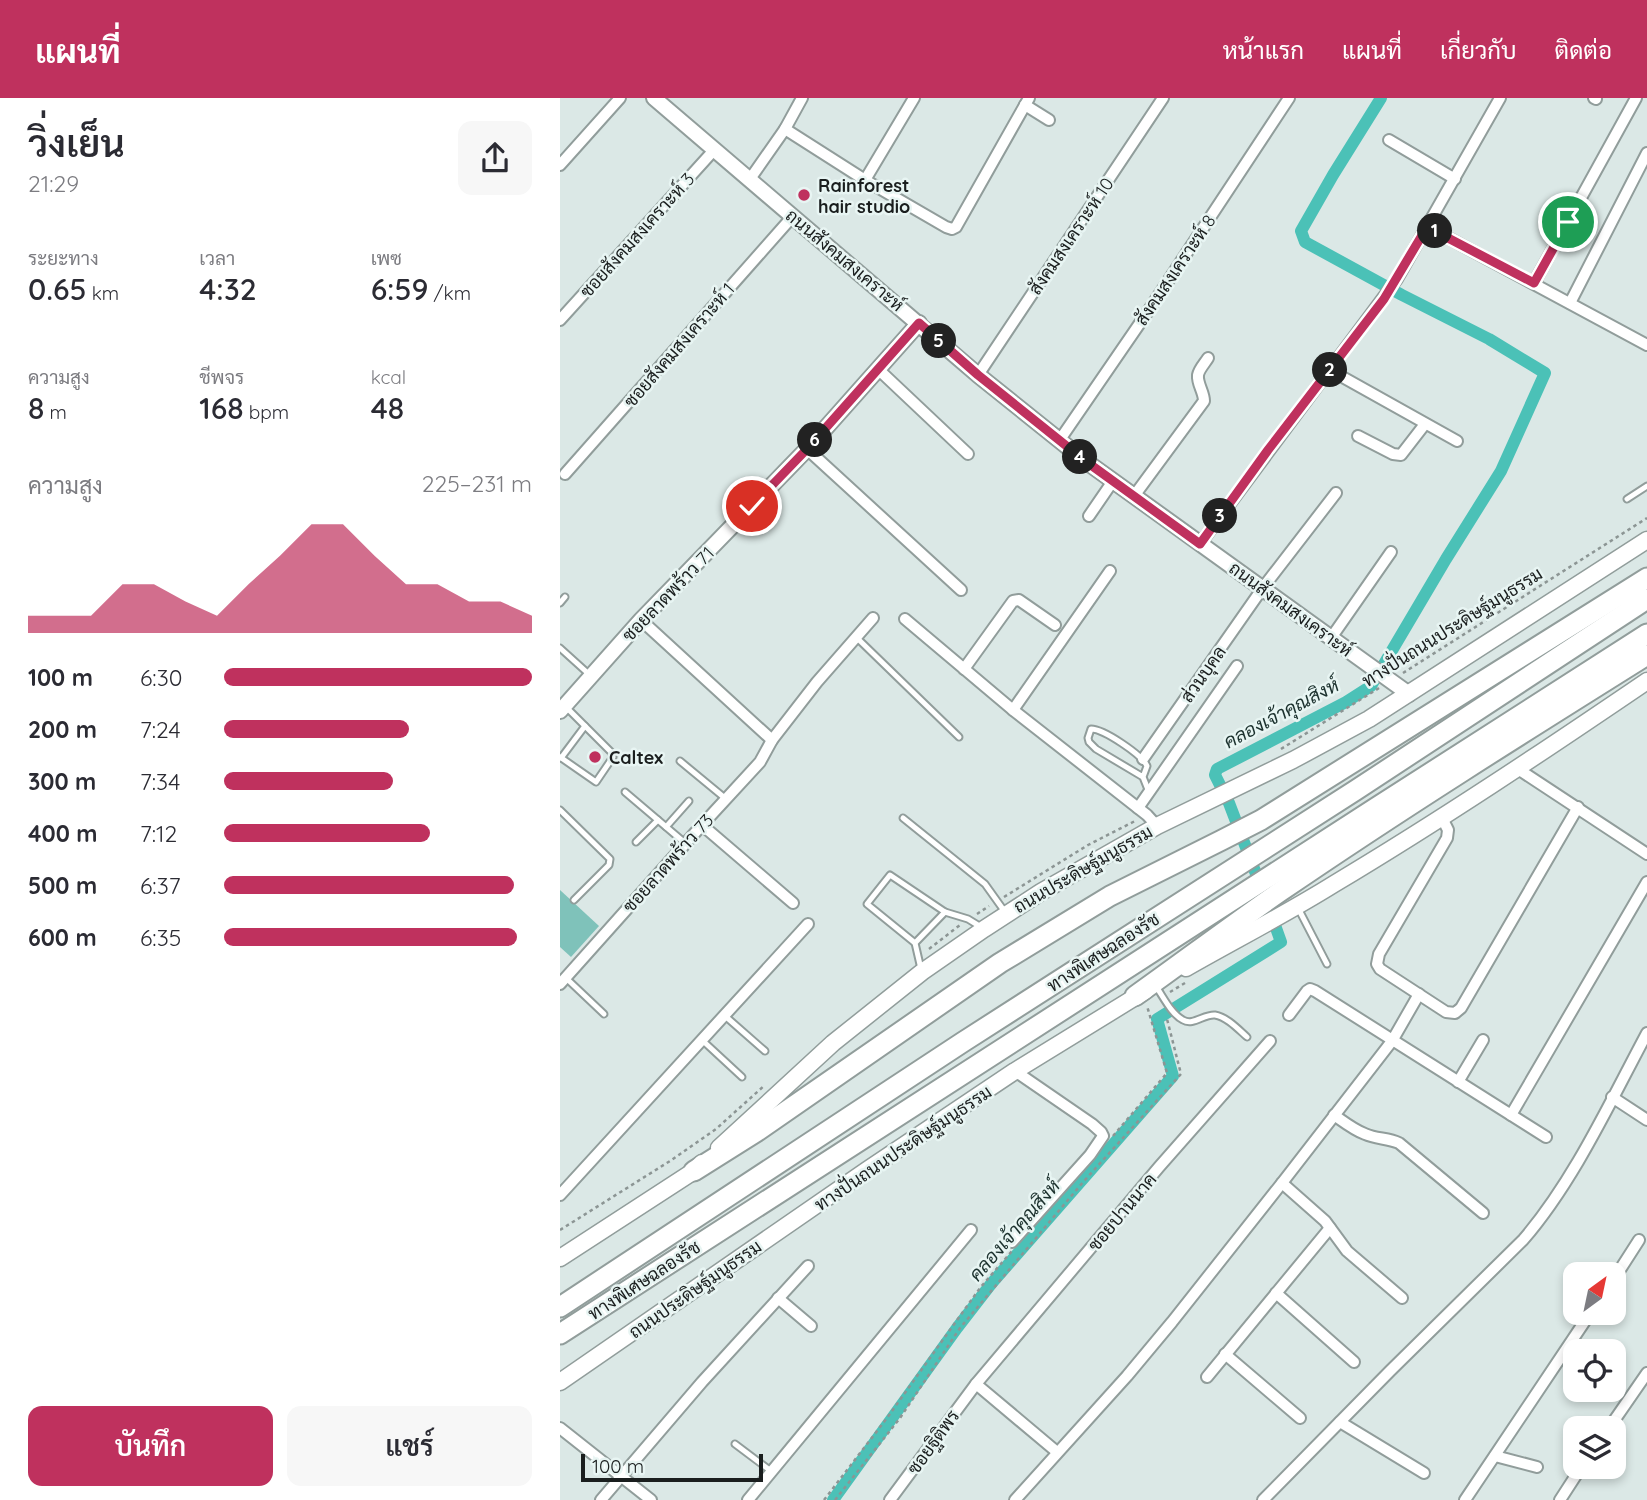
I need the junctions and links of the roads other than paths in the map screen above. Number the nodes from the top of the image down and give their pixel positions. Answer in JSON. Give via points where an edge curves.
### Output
{"nodes":[{"id":1,"x":620,"y":98,"type":"edge"},
{"id":2,"x":654,"y":98,"type":"edge"},
{"id":3,"x":802,"y":98,"type":"edge"},
{"id":4,"x":914,"y":98,"type":"edge"},
{"id":5,"x":1163,"y":98,"type":"edge"},
{"id":6,"x":1289,"y":98,"type":"edge"},
{"id":7,"x":1500,"y":98,"type":"edge"},
{"id":8,"x":1636,"y":98,"type":"edge"},
{"id":9,"x":1027,"y":102,"type":"edge"},
{"id":10,"x":1049,"y":120,"type":"dead end"},
{"id":11,"x":785,"y":129,"type":"junction"},
{"id":12,"x":1389,"y":140,"type":"dead end"},
{"id":13,"x":715,"y":149,"type":"junction"},
{"id":14,"x":1647,"y":153,"type":"edge"},
{"id":15,"x":560,"y":165,"type":"edge"},
{"id":16,"x":750,"y":179,"type":"junction"},
{"id":17,"x":1455,"y":179,"type":"junction"},
{"id":18,"x":865,"y":180,"type":"junction"},
{"id":19,"x":793,"y":216,"type":"junction"},
{"id":20,"x":1427,"y":227,"type":"junction"},
{"id":21,"x":1534,"y":283,"type":"junction"},
{"id":22,"x":1570,"y":303,"type":"junction"},
{"id":23,"x":560,"y":320,"type":"edge"},
{"id":24,"x":919,"y":323,"type":"junction"},
{"id":25,"x":1647,"y":345,"type":"edge"},
{"id":26,"x":1208,"y":358,"type":"dead end"},
{"id":27,"x":878,"y":370,"type":"junction"},
{"id":28,"x":1330,"y":370,"type":"junction"},
{"id":29,"x":978,"y":375,"type":"junction"},
{"id":30,"x":1424,"y":424,"type":"junction"},
{"id":31,"x":1358,"y":436,"type":"dead end"},
{"id":32,"x":1059,"y":441,"type":"junction"},
{"id":33,"x":1457,"y":441,"type":"dead end"},
{"id":34,"x":807,"y":449,"type":"junction"},
{"id":35,"x":968,"y":454,"type":"dead end"},
{"id":36,"x":565,"y":474,"type":"dead end"},
{"id":37,"x":1113,"y":481,"type":"junction"},
{"id":38,"x":1647,"y":486,"type":"edge"},
{"id":39,"x":1336,"y":493,"type":"dead end"},
{"id":40,"x":1135,"y":496,"type":"junction"},
{"id":41,"x":1627,"y":499,"type":"dead end"},
{"id":42,"x":1089,"y":516,"type":"dead end"},
{"id":43,"x":1647,"y":540,"type":"edge"},
{"id":44,"x":1200,"y":544,"type":"junction"},
{"id":45,"x":1391,"y":552,"type":"dead end"},
{"id":46,"x":1110,"y":572,"type":"dead end"},
{"id":47,"x":1647,"y":578,"type":"edge"},
{"id":48,"x":1262,"y":589,"type":"junction"},
{"id":49,"x":961,"y":590,"type":"dead end"},
{"id":50,"x":565,"y":597,"type":"dead end"},
{"id":51,"x":1647,"y":599,"type":"edge"},
{"id":52,"x":560,"y":603,"type":"edge"},
{"id":53,"x":873,"y":618,"type":"dead end"},
{"id":54,"x":905,"y":619,"type":"dead end"},
{"id":55,"x":641,"y":620,"type":"junction"},
{"id":56,"x":1055,"y":625,"type":"dead end"},
{"id":57,"x":1647,"y":634,"type":"edge"},
{"id":58,"x":856,"y":637,"type":"junction"},
{"id":59,"x":1331,"y":638,"type":"junction"},
{"id":60,"x":560,"y":648,"type":"edge"},
{"id":61,"x":1647,"y":655,"type":"edge"},
{"id":62,"x":1237,"y":667,"type":"dead end"},
{"id":63,"x":964,"y":669,"type":"junction"},
{"id":64,"x":591,"y":677,"type":"junction"},
{"id":65,"x":1647,"y":681,"type":"edge"},
{"id":66,"x":1409,"y":694,"type":"junction"},
{"id":67,"x":562,"y":708,"type":"edge"},
{"id":68,"x":1013,"y":710,"type":"junction"},
{"id":69,"x":585,"y":726,"type":"junction"},
{"id":70,"x":959,"y":737,"type":"dead end"},
{"id":71,"x":772,"y":740,"type":"junction"},
{"id":72,"x":560,"y":757,"type":"edge"},
{"id":73,"x":1143,"y":759,"type":"junction"},
{"id":74,"x":680,"y":761,"type":"dead end"},
{"id":75,"x":1518,"y":769,"type":"junction"},
{"id":76,"x":1143,"y":777,"type":"junction"},
{"id":77,"x":625,"y":792,"type":"dead end"},
{"id":78,"x":1149,"y":792,"type":"junction"},
{"id":79,"x":726,"y":799,"type":"junction"},
{"id":80,"x":689,"y":801,"type":"dead end"},
{"id":81,"x":1578,"y":807,"type":"junction"},
{"id":82,"x":1138,"y":808,"type":"junction"},
{"id":83,"x":560,"y":810,"type":"edge"},
{"id":84,"x":903,"y":818,"type":"dead end"},
{"id":85,"x":1442,"y":818,"type":"junction"},
{"id":86,"x":658,"y":820,"type":"junction"},
{"id":87,"x":702,"y":825,"type":"junction"},
{"id":88,"x":1157,"y":826,"type":"junction"},
{"id":89,"x":666,"y":827,"type":"junction"},
{"id":90,"x":636,"y":842,"type":"dead end"},
{"id":91,"x":685,"y":844,"type":"junction"},
{"id":92,"x":1647,"y":854,"type":"edge"},
{"id":93,"x":1647,"y":882,"type":"edge"},
{"id":94,"x":574,"y":900,"type":"dead end"},
{"id":95,"x":793,"y":903,"type":"dead end"},
{"id":96,"x":1299,"y":911,"type":"junction"},
{"id":97,"x":945,"y":912,"type":"junction"},
{"id":98,"x":1007,"y":914,"type":"junction"},
{"id":99,"x":1261,"y":916,"type":"junction"},
{"id":100,"x":808,"y":924,"type":"dead end"},
{"id":101,"x":985,"y":929,"type":"junction"},
{"id":102,"x":915,"y":943,"type":"junction"},
{"id":103,"x":1327,"y":964,"type":"dead end"},
{"id":104,"x":922,"y":972,"type":"junction"},
{"id":105,"x":563,"y":981,"type":"edge"},
{"id":106,"x":1159,"y":991,"type":"junction"},
{"id":107,"x":1419,"y":995,"type":"junction"},
{"id":108,"x":1141,"y":1001,"type":"junction"},
{"id":109,"x":604,"y":1014,"type":"dead end"},
{"id":110,"x":724,"y":1015,"type":"junction"},
{"id":111,"x":1289,"y":1015,"type":"dead end"},
{"id":112,"x":1647,"y":1033,"type":"edge"},
{"id":113,"x":1247,"y":1037,"type":"dead end"},
{"id":114,"x":702,"y":1040,"type":"junction"},
{"id":115,"x":1483,"y":1040,"type":"dead end"},
{"id":116,"x":1270,"y":1041,"type":"dead end"},
{"id":117,"x":1392,"y":1041,"type":"junction"},
{"id":118,"x":765,"y":1051,"type":"dead end"},
{"id":119,"x":1015,"y":1070,"type":"junction"},
{"id":120,"x":742,"y":1077,"type":"dead end"},
{"id":121,"x":1458,"y":1082,"type":"junction"},
{"id":122,"x":1612,"y":1097,"type":"junction"},
{"id":123,"x":1334,"y":1115,"type":"junction"},
{"id":124,"x":1511,"y":1115,"type":"junction"},
{"id":125,"x":1647,"y":1120,"type":"edge"},
{"id":126,"x":1546,"y":1137,"type":"dead end"},
{"id":127,"x":694,"y":1171,"type":"junction"},
{"id":128,"x":1282,"y":1183,"type":"junction"},
{"id":129,"x":560,"y":1195,"type":"edge"},
{"id":130,"x":1483,"y":1213,"type":"dead end"},
{"id":131,"x":1330,"y":1228,"type":"junction"},
{"id":132,"x":971,"y":1230,"type":"dead end"},
{"id":133,"x":1639,"y":1240,"type":"dead end"},
{"id":134,"x":1013,"y":1245,"type":"road end"},
{"id":135,"x":560,"y":1258,"type":"edge"},
{"id":136,"x":1625,"y":1262,"type":"edge"},
{"id":137,"x":808,"y":1266,"type":"dead end"},
{"id":138,"x":1276,"y":1293,"type":"junction"},
{"id":139,"x":778,"y":1298,"type":"junction"},
{"id":140,"x":1402,"y":1298,"type":"dead end"},
{"id":141,"x":560,"y":1307,"type":"edge"},
{"id":142,"x":1582,"y":1325,"type":"edge"},
{"id":143,"x":811,"y":1326,"type":"dead end"},
{"id":144,"x":560,"y":1334,"type":"edge"},
{"id":145,"x":1225,"y":1354,"type":"junction"},
{"id":146,"x":1354,"y":1362,"type":"dead end"},
{"id":147,"x":1647,"y":1373,"type":"edge"},
{"id":148,"x":1206,"y":1377,"type":"dead end"},
{"id":149,"x":562,"y":1381,"type":"edge"},
{"id":150,"x":976,"y":1384,"type":"junction"},
{"id":151,"x":1617,"y":1416,"type":"edge"},
{"id":152,"x":1300,"y":1418,"type":"dead end"},
{"id":153,"x":1340,"y":1422,"type":"junction"},
{"id":154,"x":560,"y":1428,"type":"edge"},
{"id":155,"x":570,"y":1436,"type":"junction"},
{"id":156,"x":560,"y":1443,"type":"edge"},
{"id":157,"x":735,"y":1444,"type":"dead end"},
{"id":158,"x":1057,"y":1452,"type":"junction"},
{"id":159,"x":1495,"y":1456,"type":"junction"},
{"id":160,"x":1537,"y":1467,"type":"dead end"},
{"id":161,"x":771,"y":1471,"type":"junction"},
{"id":162,"x":1424,"y":1473,"type":"dead end"},
{"id":163,"x":621,"y":1475,"type":"junction"},
{"id":164,"x":1574,"y":1479,"type":"edge"},
{"id":165,"x":601,"y":1500,"type":"edge"},
{"id":166,"x":651,"y":1500,"type":"edge"},
{"id":167,"x":748,"y":1500,"type":"edge"},
{"id":168,"x":890,"y":1500,"type":"edge"},
{"id":169,"x":1015,"y":1500,"type":"edge"},
{"id":170,"x":1263,"y":1500,"type":"edge"},
{"id":171,"x":1465,"y":1500,"type":"edge"},
{"id":172,"x":1560,"y":1500,"type":"edge"}],
"edges":[{"from":1,"to":15,"type":"street"},
{"from":2,"to":13,"type":"main road","name":"ถนนสังคมสงเคราะห์"},
{"from":3,"to":11,"type":"street"},
{"from":4,"to":18,"type":"street"},
{"from":5,"to":29,"type":"street","name":"สังคมสงเคราะห์ 10"},
{"from":6,"to":32,"type":"street","name":"สังคมสงเคราะห์ 8"},
{"from":7,"to":17,"type":"street"},
{"from":8,"to":21,"type":"street"},
{"from":9,"to":10,"type":"street"},
{"from":9,"to":18,"type":"street","via":[[952,229]]},
{"from":11,"to":16,"type":"street"},
{"from":11,"to":18,"type":"street"},
{"from":12,"to":17,"type":"street"},
{"from":13,"to":16,"type":"main road","name":"ถนนสังคมสงเคราะห์"},
{"from":13,"to":23,"type":"street","name":"ซอยสังคมสงเคราะห์ 3"},
{"from":14,"to":22,"type":"street"},
{"from":16,"to":19,"type":"main road","name":"ถนนสังคมสงเคราะห์"},
{"from":17,"to":20,"type":"street"},
{"from":19,"to":24,"type":"main road","name":"ถนนสังคมสงเคราะห์"},
{"from":19,"to":36,"type":"street","name":"ซอยสังคมสงเคราะห์ 1"},
{"from":20,"to":21,"type":"street"},
{"from":20,"to":28,"type":"street","via":[[1384,299]]},
{"from":21,"to":22,"type":"street"},
{"from":22,"to":25,"type":"street"},
{"from":24,"to":27,"type":"main road","name":"ซอยลาดพร้าว 71"},
{"from":24,"to":29,"type":"main road","name":"ถนนสังคมสงเคราะห์"},
{"from":26,"to":40,"type":"street","via":[[1198,377],[1204,401]]},
{"from":27,"to":34,"type":"main road","name":"ซอยลาดพร้าว 71"},
{"from":27,"to":35,"type":"street"},
{"from":28,"to":30,"type":"street"},
{"from":28,"to":44,"type":"street"},
{"from":29,"to":32,"type":"main road","name":"ถนนสังคมสงเคราะห์"},
{"from":30,"to":31,"type":"street","via":[[1401,455]]},
{"from":30,"to":33,"type":"street"},
{"from":32,"to":37,"type":"main road","name":"ถนนสังคมสงเคราะห์"},
{"from":34,"to":49,"type":"street"},
{"from":34,"to":55,"type":"main road","name":"ซอยลาดพร้าว 71"},
{"from":37,"to":40,"type":"main road","name":"ถนนสังคมสงเคราะห์"},
{"from":37,"to":42,"type":"street"},
{"from":38,"to":41,"type":"lane"},
{"from":39,"to":48,"type":"street","name":"ส่วนบุคล"},
{"from":40,"to":44,"type":"main road","name":"ถนนสังคมสงเคราะห์"},
{"from":43,"to":66,"type":"main road","name":"ถนนประดิษฐ์มนูธรรม"},
{"from":44,"to":48,"type":"main road","name":"ถนนสังคมสงเคราะห์"},
{"from":45,"to":59,"type":"street"},
{"from":46,"to":68,"type":"street"},
{"from":47,"to":127,"type":"highway","via":[[1261,820],[1110,896],[1000,962]]},
{"from":48,"to":59,"type":"main road","name":"ถนนสังคมสงเคราะห์"},
{"from":48,"to":73,"type":"street","name":"ส่วนบุคล"},
{"from":50,"to":52,"type":"lane"},
{"from":51,"to":141,"type":"highway","name":"ทางพิเศษฉลองรัช"},
{"from":53,"to":58,"type":"street","name":"ซอยลาดพร้าว 73"},
{"from":54,"to":63,"type":"street"},
{"from":55,"to":64,"type":"main road","name":"ซอยลาดพร้าว 71"},
{"from":55,"to":71,"type":"street"},
{"from":56,"to":63,"type":"street","via":[[1019,600],[1013,601]]},
{"from":57,"to":144,"type":"highway","name":"ทางพิเศษฉลองรัช"},
{"from":58,"to":70,"type":"lane"},
{"from":58,"to":71,"type":"street","name":"ซอยลาดพร้าว 73"},
{"from":59,"to":66,"type":"main road","name":"ถนนสังคมสงเคราะห์"},
{"from":60,"to":64,"type":"lane"},
{"from":61,"to":99,"type":"highway","via":[[1396,814]]},
{"from":62,"to":78,"type":"street"},
{"from":63,"to":68,"type":"street"},
{"from":64,"to":67,"type":"main road","name":"ซอยลาดพร้าว 71"},
{"from":65,"to":75,"type":"main road","name":"ถนนประดิษฐ์มนูธรรม"},
{"from":66,"to":88,"type":"main road","name":"ถนนประดิษฐ์มนูธรรม","via":[[1333,740]]},
{"from":67,"to":69,"type":"lane"},
{"from":68,"to":82,"type":"street"},
{"from":69,"to":72,"type":"lane"},
{"from":69,"to":72,"type":"lane","via":[[612,754],[598,780],[594,782]]},
{"from":71,"to":79,"type":"street","name":"ซอยลาดพร้าว 73","via":[[760,762]]},
{"from":73,"to":76,"type":"lane","via":[[1147,766]]},
{"from":73,"to":76,"type":"lane","via":[[1091,729],[1089,742],[1096,749]]},
{"from":74,"to":79,"type":"lane"},
{"from":75,"to":81,"type":"street"},
{"from":75,"to":85,"type":"main road","name":"ถนนประดิษฐ์มนูธรรม"},
{"from":76,"to":78,"type":"lane"},
{"from":77,"to":86,"type":"lane"},
{"from":78,"to":82,"type":"street"},
{"from":79,"to":87,"type":"street","name":"ซอยลาดพร้าว 73"},
{"from":80,"to":89,"type":"lane"},
{"from":81,"to":92,"type":"street"},
{"from":81,"to":107,"type":"street","via":[[1461,1008],[1446,1012]]},
{"from":82,"to":88,"type":"street"},
{"from":83,"to":94,"type":"lane","via":[[610,859]]},
{"from":84,"to":98,"type":"lane","via":[[985,884]]},
{"from":85,"to":96,"type":"main road","name":"ถนนประดิษฐ์มนูธรรม"},
{"from":85,"to":107,"type":"street","via":[[1447,838],[1377,960],[1380,969]]},
{"from":86,"to":89,"type":"lane"},
{"from":86,"to":90,"type":"lane"},
{"from":87,"to":91,"type":"street","name":"ซอยลาดพร้าว 73"},
{"from":87,"to":95,"type":"street"},
{"from":88,"to":98,"type":"main road","name":"ถนนประดิษฐ์มนูธรรม"},
{"from":89,"to":91,"type":"lane"},
{"from":91,"to":105,"type":"street","name":"ซอยลาดพร้าว 73"},
{"from":93,"to":124,"type":"street"},
{"from":96,"to":99,"type":"main road","name":"ถนนประดิษฐ์มนูธรรม"},
{"from":96,"to":103,"type":"lane"},
{"from":97,"to":101,"type":"lane"},
{"from":97,"to":102,"type":"lane"},
{"from":97,"to":102,"type":"lane","via":[[890,875],[867,904]]},
{"from":98,"to":101,"type":"main road","name":"ถนนประดิษฐ์มนูธรรม"},
{"from":99,"to":106,"type":"main road","name":"ถนนประดิษฐ์มนูธรรม"},
{"from":99,"to":108,"type":"highway"},
{"from":100,"to":110,"type":"street"},
{"from":101,"to":104,"type":"main road","name":"ถนนประดิษฐ์มนูธรรม"},
{"from":102,"to":104,"type":"lane"},
{"from":104,"to":127,"type":"main road","name":"ถนนประดิษฐ์มนูธรรม","via":[[833,1043]]},
{"from":105,"to":109,"type":"lane"},
{"from":106,"to":108,"type":"main road","name":"ถนนประดิษฐ์มนูธรรม"},
{"from":106,"to":113,"type":"lane","via":[[1187,1022],[1213,1015]]},
{"from":107,"to":117,"type":"street"},
{"from":108,"to":119,"type":"main road","name":"ถนนประดิษฐ์มนูธรรม"},
{"from":110,"to":114,"type":"street"},
{"from":110,"to":118,"type":"lane"},
{"from":111,"to":117,"type":"street","via":[[1310,989]]},
{"from":112,"to":122,"type":"street"},
{"from":114,"to":120,"type":"lane"},
{"from":114,"to":129,"type":"street"},
{"from":115,"to":121,"type":"street"},
{"from":116,"to":150,"type":"street","name":"ซอยปานนาค"},
{"from":117,"to":121,"type":"street"},
{"from":117,"to":123,"type":"street"},
{"from":119,"to":134,"type":"street","via":[[1092,1124],[1102,1136]]},
{"from":119,"to":149,"type":"main road","name":"ถนนประดิษฐ์มนูธรรม"},
{"from":121,"to":124,"type":"street"},
{"from":122,"to":125,"type":"street"},
{"from":122,"to":153,"type":"street","via":[[1540,1220]]},
{"from":123,"to":128,"type":"street"},
{"from":123,"to":130,"type":"street","via":[[1362,1133],[1399,1143]]},
{"from":124,"to":126,"type":"street"},
{"from":127,"to":135,"type":"main road","name":"ถนนประดิษฐ์มนูธรรม"},
{"from":128,"to":131,"type":"street"},
{"from":128,"to":158,"type":"street","via":[[1127,1376]]},
{"from":131,"to":138,"type":"street"},
{"from":131,"to":140,"type":"street","via":[[1347,1251]]},
{"from":132,"to":161,"type":"street"},
{"from":133,"to":136,"type":"street"},
{"from":137,"to":139,"type":"street"},
{"from":138,"to":145,"type":"street"},
{"from":138,"to":146,"type":"street"},
{"from":139,"to":143,"type":"street"},
{"from":139,"to":163,"type":"street"},
{"from":142,"to":159,"type":"street"},
{"from":145,"to":148,"type":"street"},
{"from":145,"to":152,"type":"street"},
{"from":147,"to":151,"type":"street"},
{"from":150,"to":158,"type":"street"},
{"from":150,"to":168,"type":"street","name":"ซอยฐิติพร"},
{"from":153,"to":162,"type":"street"},
{"from":153,"to":170,"type":"street"},
{"from":154,"to":155,"type":"street"},
{"from":155,"to":156,"type":"lane"},
{"from":155,"to":163,"type":"street"},
{"from":157,"to":161,"type":"lane"},
{"from":158,"to":169,"type":"street"},
{"from":159,"to":160,"type":"street"},
{"from":159,"to":171,"type":"street"},
{"from":161,"to":167,"type":"street"},
{"from":163,"to":165,"type":"street"},
{"from":163,"to":166,"type":"street"},
{"from":164,"to":172,"type":"street"}]}
